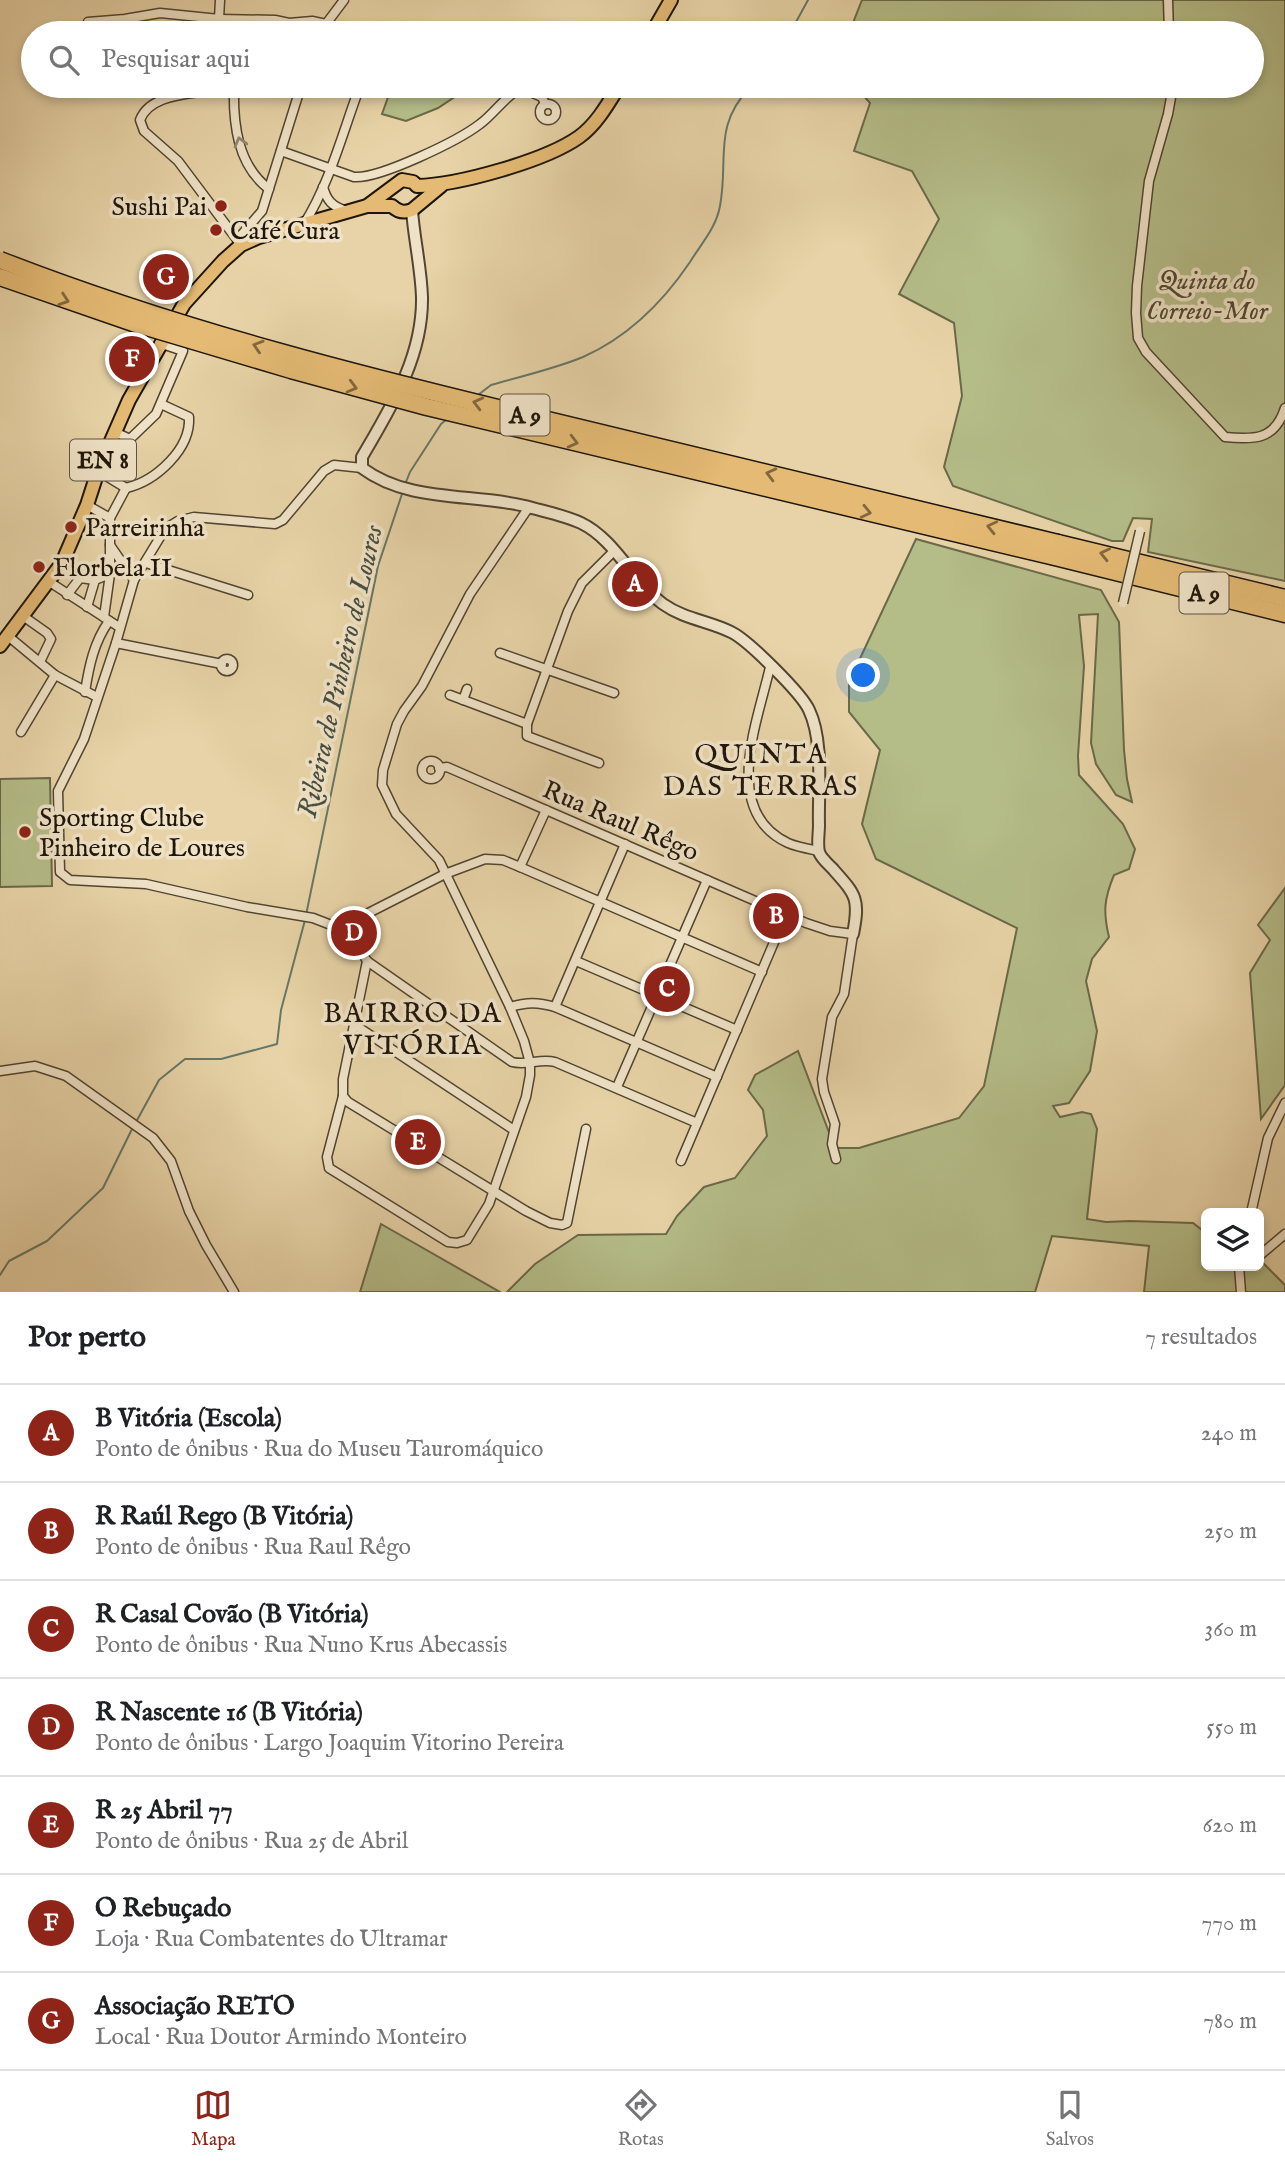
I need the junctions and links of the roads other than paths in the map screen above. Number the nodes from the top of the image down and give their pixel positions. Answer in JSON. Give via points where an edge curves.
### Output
{"nodes":[{"id":1,"x":220,"y":0,"type":"edge"},
{"id":2,"x":344,"y":0,"type":"edge"},
{"id":3,"x":671,"y":0,"type":"edge"},
{"id":4,"x":1168,"y":0,"type":"edge"},
{"id":5,"x":219,"y":19,"type":"junction"},
{"id":6,"x":100,"y":21,"type":"edge"},
{"id":7,"x":280,"y":21,"type":"edge"},
{"id":8,"x":328,"y":21,"type":"edge"},
{"id":9,"x":659,"y":21,"type":"edge"},
{"id":10,"x":1168,"y":21,"type":"edge"},
{"id":11,"x":170,"y":98,"type":"edge"},
{"id":12,"x":233,"y":98,"type":"edge"},
{"id":13,"x":297,"y":98,"type":"edge"},
{"id":14,"x":356,"y":98,"type":"edge"},
{"id":15,"x":508,"y":98,"type":"edge"},
{"id":16,"x":542,"y":98,"type":"edge"},
{"id":17,"x":610,"y":98,"type":"edge"},
{"id":18,"x":1171,"y":98,"type":"edge"},
{"id":19,"x":545,"y":104,"type":"dead end"},
{"id":20,"x":281,"y":151,"type":"junction"},
{"id":21,"x":330,"y":168,"type":"junction"},
{"id":22,"x":441,"y":185,"type":"junction"},
{"id":23,"x":417,"y":186,"type":"junction"},
{"id":24,"x":323,"y":187,"type":"junction"},
{"id":25,"x":269,"y":189,"type":"junction"},
{"id":26,"x":389,"y":190,"type":"junction"},
{"id":27,"x":318,"y":198,"type":"junction"},
{"id":28,"x":367,"y":206,"type":"junction"},
{"id":29,"x":406,"y":208,"type":"junction"},
{"id":30,"x":349,"y":212,"type":"junction"},
{"id":31,"x":328,"y":218,"type":"junction"},
{"id":32,"x":304,"y":224,"type":"junction"},
{"id":33,"x":241,"y":245,"type":"junction"},
{"id":34,"x":0,"y":261,"type":"edge"},
{"id":35,"x":0,"y":277,"type":"edge"},
{"id":36,"x":159,"y":344,"type":"junction"},
{"id":37,"x":162,"y":404,"type":"junction"},
{"id":38,"x":1285,"y":408,"type":"edge"},
{"id":39,"x":116,"y":432,"type":"junction"},
{"id":40,"x":362,"y":468,"type":"junction"},
{"id":41,"x":98,"y":471,"type":"junction"},
{"id":42,"x":126,"y":488,"type":"junction"},
{"id":43,"x":87,"y":505,"type":"junction"},
{"id":44,"x":529,"y":507,"type":"junction"},
{"id":45,"x":110,"y":518,"type":"junction"},
{"id":46,"x":1140,"y":531,"type":"dead end"},
{"id":47,"x":110,"y":545,"type":"junction"},
{"id":48,"x":1056,"y":550,"type":"junction"},
{"id":49,"x":614,"y":551,"type":"junction"},
{"id":50,"x":146,"y":563,"type":"junction"},
{"id":51,"x":1123,"y":574,"type":"junction"},
{"id":52,"x":110,"y":575,"type":"junction"},
{"id":53,"x":94,"y":580,"type":"junction"},
{"id":54,"x":134,"y":580,"type":"junction"},
{"id":55,"x":48,"y":581,"type":"junction"},
{"id":56,"x":67,"y":595,"type":"junction"},
{"id":57,"x":248,"y":595,"type":"dead end"},
{"id":58,"x":1285,"y":596,"type":"edge"},
{"id":59,"x":1123,"y":603,"type":"dead end"},
{"id":60,"x":87,"y":607,"type":"junction"},
{"id":61,"x":1285,"y":614,"type":"edge"},
{"id":62,"x":23,"y":616,"type":"junction"},
{"id":63,"x":106,"y":619,"type":"junction"},
{"id":64,"x":1285,"y":621,"type":"edge"},
{"id":65,"x":119,"y":627,"type":"junction"},
{"id":66,"x":4,"y":641,"type":"edge"},
{"id":67,"x":116,"y":643,"type":"junction"},
{"id":68,"x":500,"y":653,"type":"dead end"},
{"id":69,"x":40,"y":662,"type":"junction"},
{"id":70,"x":222,"y":664,"type":"dead end"},
{"id":71,"x":770,"y":667,"type":"junction"},
{"id":72,"x":547,"y":670,"type":"junction"},
{"id":73,"x":55,"y":674,"type":"junction"},
{"id":74,"x":467,"y":689,"type":"dead end"},
{"id":75,"x":85,"y":691,"type":"junction"},
{"id":76,"x":614,"y":693,"type":"dead end"},
{"id":77,"x":450,"y":695,"type":"dead end"},
{"id":78,"x":97,"y":697,"type":"junction"},
{"id":79,"x":463,"y":700,"type":"junction"},
{"id":80,"x":527,"y":724,"type":"junction"},
{"id":81,"x":21,"y":732,"type":"dead end"},
{"id":82,"x":599,"y":763,"type":"dead end"},
{"id":83,"x":439,"y":768,"type":"dead end"},
{"id":84,"x":546,"y":810,"type":"junction"},
{"id":85,"x":625,"y":844,"type":"junction"},
{"id":86,"x":819,"y":851,"type":"junction"},
{"id":87,"x":520,"y":867,"type":"junction"},
{"id":88,"x":445,"y":874,"type":"junction"},
{"id":89,"x":707,"y":880,"type":"junction"},
{"id":90,"x":601,"y":902,"type":"junction"},
{"id":91,"x":786,"y":914,"type":"junction"},
{"id":92,"x":339,"y":928,"type":"junction"},
{"id":93,"x":853,"y":934,"type":"junction"},
{"id":94,"x":682,"y":938,"type":"junction"},
{"id":95,"x":368,"y":961,"type":"junction"},
{"id":96,"x":576,"y":961,"type":"junction"},
{"id":97,"x":762,"y":972,"type":"junction"},
{"id":98,"x":657,"y":995,"type":"junction"},
{"id":99,"x":510,"y":1007,"type":"junction"},
{"id":100,"x":555,"y":1007,"type":"junction"},
{"id":101,"x":355,"y":1025,"type":"junction"},
{"id":102,"x":737,"y":1030,"type":"junction"},
{"id":103,"x":636,"y":1042,"type":"junction"},
{"id":104,"x":530,"y":1063,"type":"junction"},
{"id":105,"x":0,"y":1070,"type":"edge"},
{"id":106,"x":717,"y":1077,"type":"junction"},
{"id":107,"x":617,"y":1087,"type":"junction"},
{"id":108,"x":343,"y":1096,"type":"junction"},
{"id":109,"x":1285,"y":1103,"type":"edge"},
{"id":110,"x":698,"y":1123,"type":"junction"},
{"id":111,"x":586,"y":1129,"type":"dead end"},
{"id":112,"x":514,"y":1130,"type":"junction"},
{"id":113,"x":836,"y":1159,"type":"dead end"},
{"id":114,"x":681,"y":1161,"type":"dead end"},
{"id":115,"x":493,"y":1192,"type":"junction"},
{"id":116,"x":1252,"y":1208,"type":"edge"},
{"id":117,"x":1285,"y":1234,"type":"edge"},
{"id":118,"x":1264,"y":1252,"type":"edge"},
{"id":119,"x":1240,"y":1271,"type":"edge"},
{"id":120,"x":1245,"y":1271,"type":"edge"},
{"id":121,"x":1241,"y":1275,"type":"junction"},
{"id":122,"x":234,"y":1292,"type":"edge"},
{"id":123,"x":1241,"y":1292,"type":"edge"}],
"edges":[{"from":1,"to":5,"type":"street"},
{"from":2,"to":8,"type":"street"},
{"from":3,"to":9,"type":"main road"},
{"from":4,"to":10,"type":"street"},
{"from":5,"to":6,"type":"street","via":[[160,13]]},
{"from":5,"to":7,"type":"street"},
{"from":11,"to":33,"type":"street","via":[[149,106],[140,120],[144,131],[177,161]]},
{"from":25,"to":12,"type":"street","one_way":true,"via":[[258,181],[239,146]]},
{"from":13,"to":20,"type":"street"},
{"from":14,"to":21,"type":"street"},
{"from":15,"to":21,"type":"street","via":[[464,135],[380,173],[354,177]]},
{"from":16,"to":19,"type":"street"},
{"from":17,"to":22,"type":"main road","number":"EN 8","via":[[572,142],[517,164]]},
{"from":18,"to":38,"type":"street","via":[[1149,181],[1137,286],[1138,338],[1225,437],[1252,439],[1268,434]]},
{"from":20,"to":21,"type":"street"},
{"from":20,"to":25,"type":"street"},
{"from":21,"to":24,"type":"street"},
{"from":22,"to":23,"type":"main road","number":"EN 8"},
{"from":22,"to":29,"type":"main road","number":"EN 8"},
{"from":23,"to":26,"type":"main road","number":"EN 8","via":[[402,180]]},
{"from":23,"to":29,"type":"main road","via":[[420,191]]},
{"from":24,"to":27,"type":"street"},
{"from":24,"to":30,"type":"street","via":[[332,205]]},
{"from":25,"to":33,"type":"street","via":[[262,211],[240,237]]},
{"from":26,"to":28,"type":"main road","number":"EN 8"},
{"from":26,"to":29,"type":"main road","via":[[389,201]]},
{"from":27,"to":31,"type":"street","via":[[320,210]]},
{"from":27,"to":32,"type":"street"},
{"from":28,"to":29,"type":"main road","number":"EN 8"},
{"from":28,"to":30,"type":"main road","number":"EN 8"},
{"from":29,"to":40,"type":"street","via":[[418,254],[422,300],[418,335],[410,369],[362,457]]},
{"from":30,"to":31,"type":"main road","number":"EN 8"},
{"from":31,"to":32,"type":"main road","number":"EN 8"},
{"from":32,"to":33,"type":"main road","number":"EN 8"},
{"from":33,"to":36,"type":"main road","number":"EN 8","via":[[184,304]]},
{"from":48,"to":34,"type":"highway","number":"A 9","one_way":true,"bridge":true,"via":[[299,358]]},
{"from":35,"to":48,"type":"highway","number":"A 9","one_way":true,"bridge":true,"via":[[146,327],[402,400]]},
{"from":36,"to":37,"type":"street","via":[[183,351]]},
{"from":36,"to":39,"type":"main road","number":"EN 8"},
{"from":37,"to":39,"type":"street","via":[[131,439]]},
{"from":37,"to":42,"type":"street","via":[[189,417],[190,428],[162,469]]},
{"from":39,"to":41,"type":"main road","number":"EN 8"},
{"from":40,"to":44,"type":"street","via":[[413,492]]},
{"from":40,"to":50,"type":"street","via":[[334,465],[324,471],[275,524],[194,517],[178,521],[165,529]]},
{"from":41,"to":42,"type":"street"},
{"from":41,"to":43,"type":"main road","number":"EN 8"},
{"from":42,"to":45,"type":"street"},
{"from":43,"to":45,"type":"street"},
{"from":43,"to":55,"type":"main road","number":"EN 8","via":[[62,563]]},
{"from":44,"to":49,"type":"street","via":[[581,523]]},
{"from":44,"to":88,"type":"street","via":[[470,594],[397,724],[383,770],[382,785],[396,814],[439,860]]},
{"from":45,"to":47,"type":"street"},
{"from":46,"to":59,"type":"street","bridge":true},
{"from":47,"to":52,"type":"street"},
{"from":47,"to":54,"type":"street"},
{"from":48,"to":51,"type":"highway","number":"A 9"},
{"from":58,"to":48,"type":"highway","number":"A 9","one_way":true},
{"from":49,"to":71,"type":"street","via":[[647,591],[666,606],[733,632]]},
{"from":49,"to":72,"type":"street","via":[[582,583]]},
{"from":50,"to":54,"type":"street"},
{"from":50,"to":57,"type":"street"},
{"from":51,"to":61,"type":"highway","number":"A 9"},
{"from":51,"to":64,"type":"highway"},
{"from":52,"to":53,"type":"street"},
{"from":52,"to":63,"type":"street"},
{"from":53,"to":56,"type":"street","via":[[80,578]]},
{"from":53,"to":60,"type":"street"},
{"from":54,"to":65,"type":"street"},
{"from":55,"to":56,"type":"street"},
{"from":55,"to":62,"type":"main road","number":"EN 8"},
{"from":56,"to":60,"type":"street"},
{"from":60,"to":63,"type":"street"},
{"from":62,"to":66,"type":"main road","number":"EN 8"},
{"from":62,"to":69,"type":"street","via":[[51,639]]},
{"from":63,"to":65,"type":"street"},
{"from":63,"to":75,"type":"street"},
{"from":65,"to":67,"type":"street"},
{"from":66,"to":69,"type":"street"},
{"from":67,"to":70,"type":"street"},
{"from":67,"to":78,"type":"street"},
{"from":68,"to":72,"type":"street"},
{"from":69,"to":73,"type":"street"},
{"from":71,"to":86,"type":"street","via":[[799,695],[813,719]]},
{"from":71,"to":86,"type":"street","via":[[747,769],[750,799],[777,836]]},
{"from":72,"to":76,"type":"street"},
{"from":72,"to":80,"type":"street"},
{"from":73,"to":75,"type":"street"},
{"from":73,"to":81,"type":"street"},
{"from":74,"to":79,"type":"street"},
{"from":75,"to":78,"type":"street"},
{"from":77,"to":79,"type":"street"},
{"from":78,"to":92,"type":"street","via":[[77,757],[58,791],[63,876],[146,884],[313,918]]},
{"from":79,"to":80,"type":"street"},
{"from":80,"to":82,"type":"street","via":[[527,736]]},
{"from":83,"to":84,"type":"street","name":"Rua Raul Rêgo","via":[[447,767]]},
{"from":84,"to":85,"type":"street","name":"Rua Raul Rêgo"},
{"from":84,"to":87,"type":"street"},
{"from":85,"to":89,"type":"street","name":"Rua Raul Rêgo"},
{"from":85,"to":90,"type":"street"},
{"from":86,"to":93,"type":"street","via":[[853,893],[857,903]]},
{"from":87,"to":88,"type":"street","via":[[485,859]]},
{"from":87,"to":90,"type":"street"},
{"from":88,"to":92,"type":"street"},
{"from":88,"to":99,"type":"street"},
{"from":89,"to":91,"type":"street","name":"Rua Raul Rêgo"},
{"from":89,"to":94,"type":"street"},
{"from":90,"to":94,"type":"street"},
{"from":90,"to":96,"type":"street"},
{"from":91,"to":93,"type":"street","name":"Rua Raul Rêgo"},
{"from":91,"to":97,"type":"street"},
{"from":92,"to":95,"type":"street"},
{"from":93,"to":113,"type":"street","via":[[844,994],[832,1017],[822,1079],[835,1124],[832,1144]]},
{"from":94,"to":97,"type":"street"},
{"from":94,"to":98,"type":"street"},
{"from":95,"to":101,"type":"street"},
{"from":95,"to":104,"type":"street","via":[[512,1062]]},
{"from":96,"to":98,"type":"street"},
{"from":96,"to":100,"type":"street"},
{"from":97,"to":102,"type":"street"},
{"from":98,"to":102,"type":"street"},
{"from":98,"to":103,"type":"street"},
{"from":99,"to":100,"type":"street","via":[[527,1002]]},
{"from":99,"to":104,"type":"street"},
{"from":100,"to":103,"type":"street"},
{"from":101,"to":108,"type":"street"},
{"from":101,"to":112,"type":"street"},
{"from":102,"to":106,"type":"street"},
{"from":103,"to":106,"type":"street"},
{"from":103,"to":107,"type":"street"},
{"from":104,"to":107,"type":"street","via":[[555,1062]]},
{"from":104,"to":112,"type":"street"},
{"from":105,"to":122,"type":"street","via":[[35,1066],[66,1076],[153,1138],[171,1161],[189,1211]]},
{"from":106,"to":110,"type":"street"},
{"from":107,"to":110,"type":"street"},
{"from":108,"to":115,"type":"street"},
{"from":108,"to":115,"type":"street","via":[[327,1157],[333,1171],[453,1243],[467,1240]]},
{"from":109,"to":116,"type":"street","via":[[1268,1138]]},
{"from":110,"to":114,"type":"street"},
{"from":111,"to":115,"type":"street","via":[[567,1223],[550,1223]]},
{"from":112,"to":115,"type":"street"},
{"from":117,"to":118,"type":"street"},
{"from":119,"to":121,"type":"street"},
{"from":120,"to":121,"type":"street"},
{"from":121,"to":123,"type":"street"}]}
